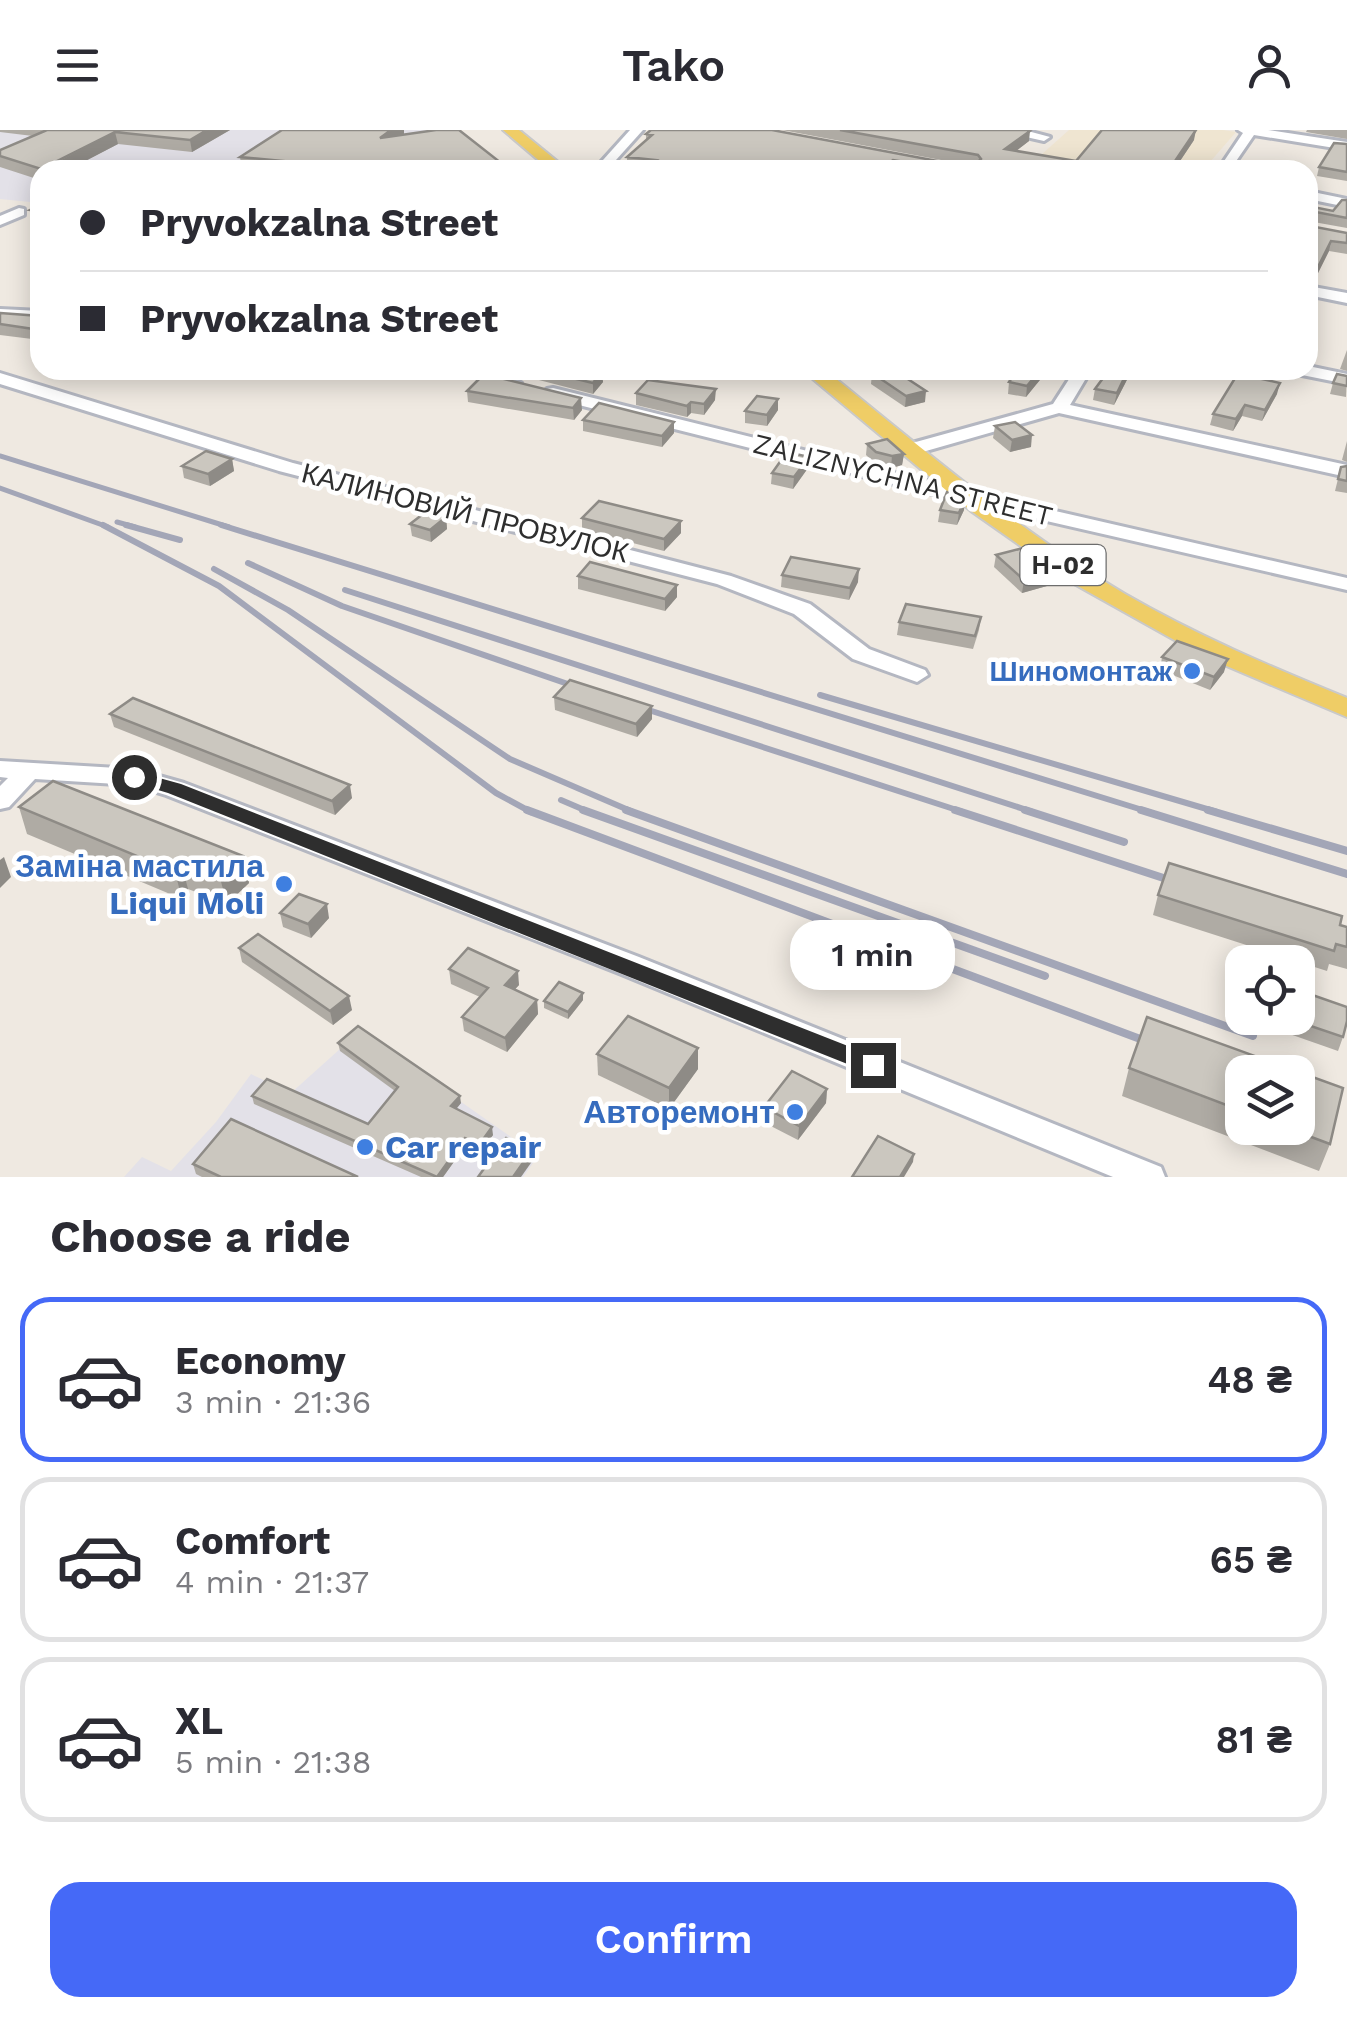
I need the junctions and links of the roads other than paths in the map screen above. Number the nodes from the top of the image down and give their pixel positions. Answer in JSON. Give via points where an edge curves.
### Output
{"nodes":[{"id":1,"x":510,"y":130,"type":"edge"},
{"id":2,"x":636,"y":130,"type":"edge"},
{"id":3,"x":1001,"y":130,"type":"edge"},
{"id":4,"x":1248,"y":130,"type":"edge"},
{"id":5,"x":1044,"y":137,"type":"dead end"},
{"id":6,"x":1347,"y":146,"type":"edge"},
{"id":7,"x":548,"y":160,"type":"edge"},
{"id":8,"x":609,"y":160,"type":"edge"},
{"id":9,"x":1230,"y":160,"type":"edge"},
{"id":10,"x":1318,"y":197,"type":"edge"},
{"id":11,"x":1347,"y":203,"type":"edge"},
{"id":12,"x":18,"y":212,"type":"dead end"},
{"id":13,"x":0,"y":222,"type":"edge"},
{"id":14,"x":1318,"y":293,"type":"edge"},
{"id":15,"x":1347,"y":298,"type":"edge"},
{"id":16,"x":0,"y":314,"type":"edge"},
{"id":17,"x":30,"y":316,"type":"edge"},
{"id":18,"x":1318,"y":373,"type":"edge"},
{"id":19,"x":0,"y":378,"type":"edge"},
{"id":20,"x":1347,"y":379,"type":"edge"},
{"id":21,"x":500,"y":380,"type":"edge"},
{"id":22,"x":825,"y":380,"type":"edge"},
{"id":23,"x":1077,"y":380,"type":"edge"},
{"id":24,"x":1059,"y":408,"type":"junction"},
{"id":25,"x":912,"y":449,"type":"junction"},
{"id":26,"x":1347,"y":471,"type":"edge"},
{"id":27,"x":977,"y":499,"type":"junction"},
{"id":28,"x":1347,"y":584,"type":"edge"},
{"id":29,"x":917,"y":675,"type":"dead end"},
{"id":30,"x":1347,"y":708,"type":"edge"},
{"id":31,"x":0,"y":769,"type":"edge"},
{"id":32,"x":30,"y":770,"type":"junction"},
{"id":33,"x":0,"y":801,"type":"edge"},
{"id":34,"x":1148,"y":1177,"type":"edge"}],
"edges":[{"from":1,"to":7,"type":"main road"},
{"from":2,"to":8,"type":"street"},
{"from":3,"to":5,"type":"street"},
{"from":4,"to":6,"type":"street"},
{"from":4,"to":9,"type":"street"},
{"from":10,"to":11,"type":"street"},
{"from":12,"to":13,"type":"street"},
{"from":14,"to":15,"type":"street"},
{"from":16,"to":17,"type":"street"},
{"from":18,"to":20,"type":"street"},
{"from":19,"to":29,"type":"street","name":"КАЛИНОВИЙ ПРОВУЛОК","via":[[286,467],[724,580],[802,610],[862,654]]},
{"from":21,"to":27,"type":"street","name":"ZALIZNYCHNA STREET"},
{"from":22,"to":25,"type":"main road","number":"Н-02"},
{"from":23,"to":24,"type":"street"},
{"from":24,"to":25,"type":"street"},
{"from":24,"to":26,"type":"street"},
{"from":25,"to":27,"type":"main road","number":"Н-02"},
{"from":27,"to":28,"type":"street","name":"ZALIZNYCHNA STREET"},
{"from":27,"to":30,"type":"main road","number":"Н-02","via":[[1127,606]]},
{"from":31,"to":32,"type":"street"},
{"from":32,"to":33,"type":"street"},
{"from":32,"to":34,"type":"street","via":[[134,777],[175,788]]}]}
